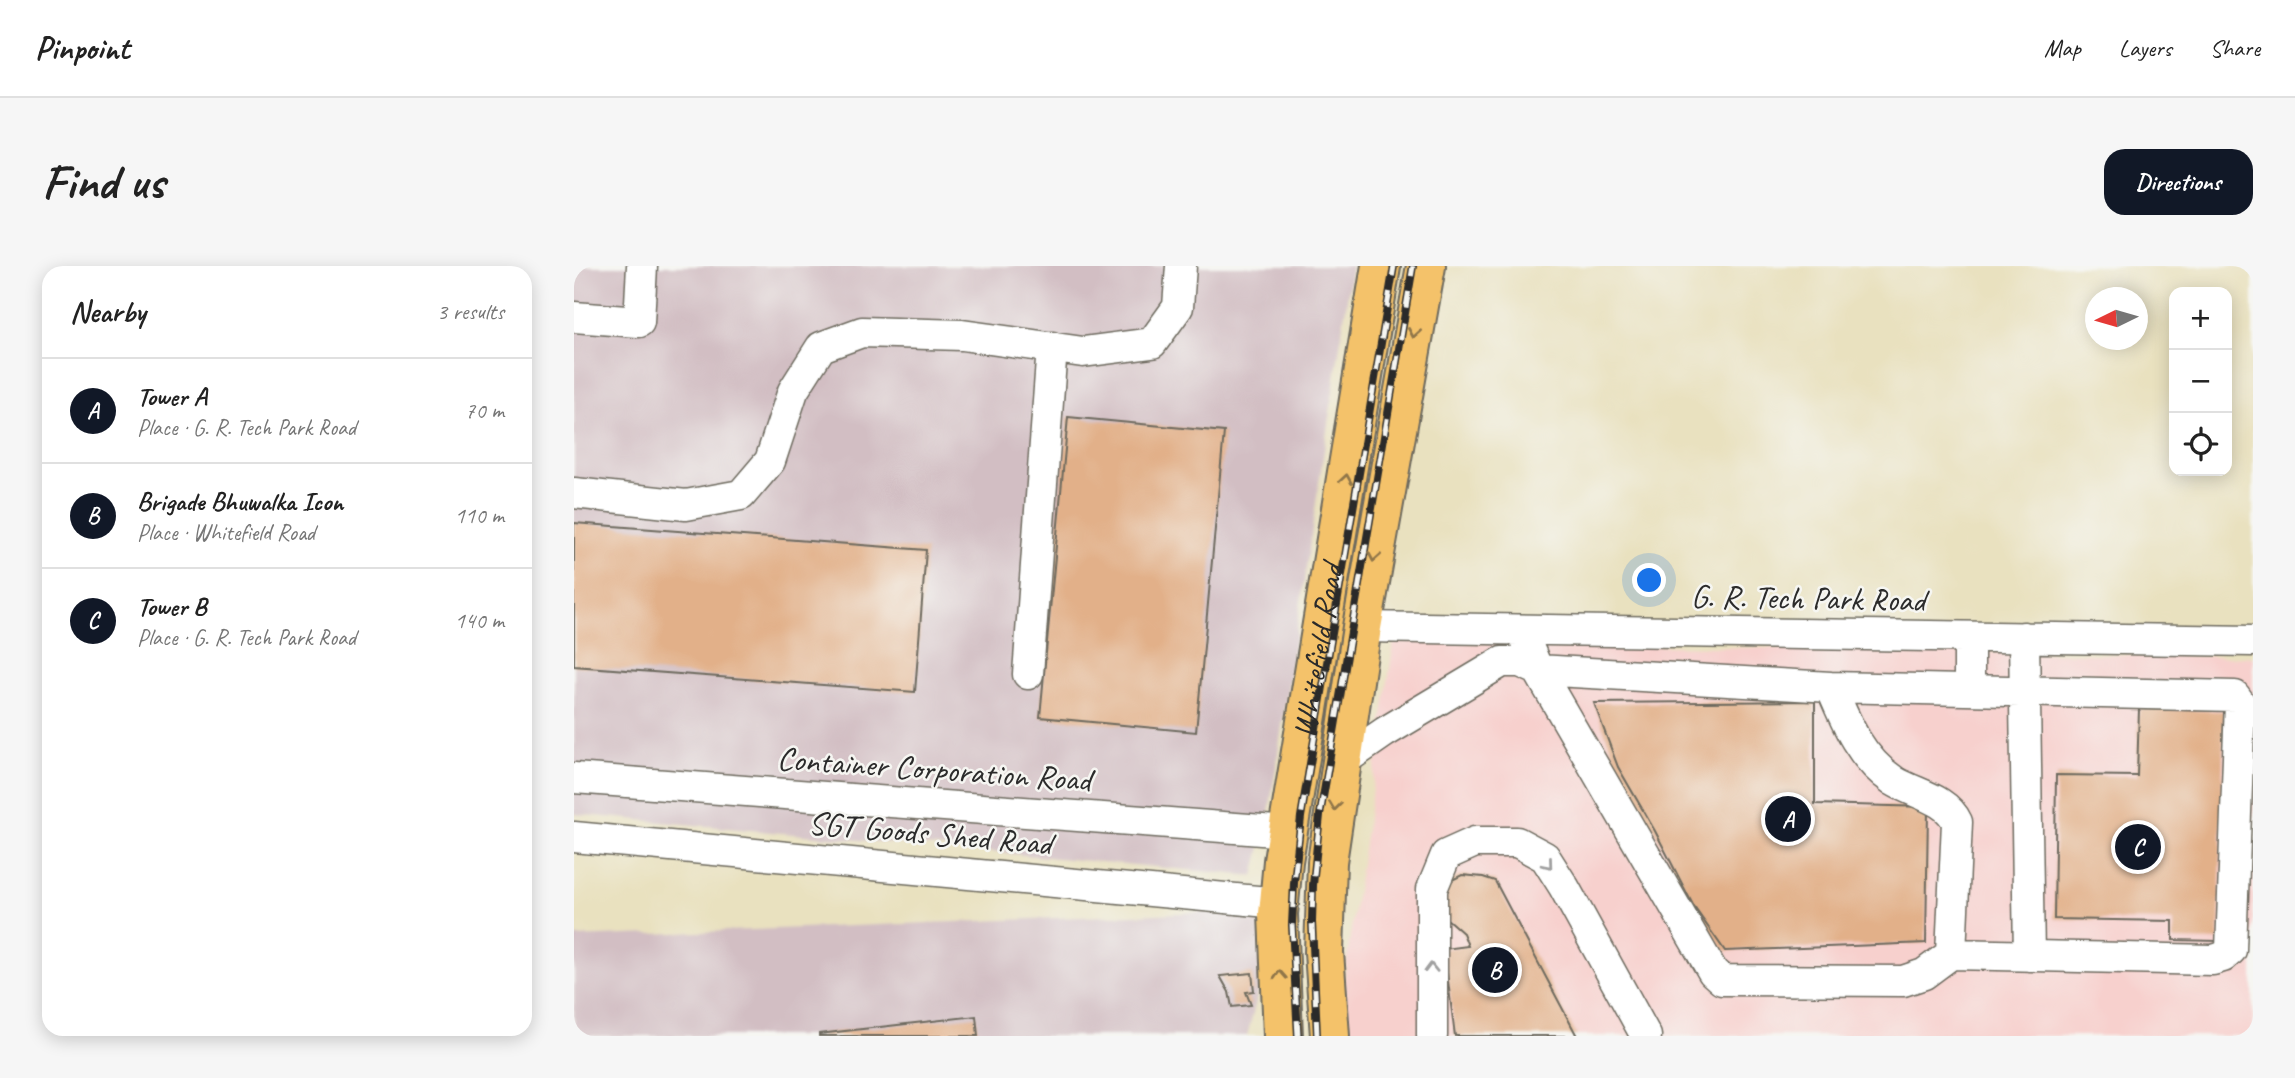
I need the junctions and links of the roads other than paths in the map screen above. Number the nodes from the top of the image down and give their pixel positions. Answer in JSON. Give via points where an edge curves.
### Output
{"nodes":[{"id":1,"x":642,"y":266,"type":"edge"},
{"id":2,"x":1181,"y":266,"type":"edge"},
{"id":3,"x":1381,"y":266,"type":"edge"},
{"id":4,"x":1426,"y":266,"type":"edge"},
{"id":5,"x":574,"y":317,"type":"edge"},
{"id":6,"x":1052,"y":347,"type":"junction"},
{"id":7,"x":574,"y":494,"type":"edge"},
{"id":8,"x":1362,"y":627,"type":"junction"},
{"id":9,"x":1521,"y":630,"type":"junction"},
{"id":10,"x":1969,"y":636,"type":"junction"},
{"id":11,"x":2024,"y":637,"type":"junction"},
{"id":12,"x":2253,"y":640,"type":"edge"},
{"id":13,"x":1538,"y":670,"type":"junction"},
{"id":14,"x":1028,"y":674,"type":"dead end"},
{"id":15,"x":1830,"y":687,"type":"junction"},
{"id":16,"x":1969,"y":690,"type":"junction"},
{"id":17,"x":2024,"y":691,"type":"junction"},
{"id":18,"x":1340,"y":763,"type":"junction"},
{"id":19,"x":574,"y":778,"type":"edge"},
{"id":20,"x":1288,"y":832,"type":"junction"},
{"id":21,"x":574,"y":837,"type":"edge"},
{"id":22,"x":1279,"y":903,"type":"junction"},
{"id":23,"x":1951,"y":954,"type":"junction"},
{"id":24,"x":2029,"y":956,"type":"junction"},
{"id":25,"x":1283,"y":1036,"type":"edge"},
{"id":26,"x":1330,"y":1036,"type":"edge"},
{"id":27,"x":1430,"y":1036,"type":"edge"},
{"id":28,"x":1646,"y":1036,"type":"edge"}],
"edges":[{"from":1,"to":5,"type":"street","via":[[639,322]]},
{"from":2,"to":6,"type":"street","via":[[1178,307],[1152,343],[1083,352]]},
{"from":20,"to":3,"type":"main road","name":"Whitefield Road","one_way":true},
{"from":4,"to":8,"type":"main road","name":"Whitefield Road","one_way":true},
{"from":6,"to":7,"type":"street","via":[[962,335],[862,332],[821,347],[793,391],[770,461],[741,495],[686,505]]},
{"from":6,"to":14,"type":"street"},
{"from":8,"to":9,"type":"street","name":"G. R. Tech Park Road"},
{"from":8,"to":18,"type":"main road","name":"Whitefield Road"},
{"from":9,"to":10,"type":"street","name":"G. R. Tech Park Road"},
{"from":9,"to":13,"type":"street"},
{"from":10,"to":11,"type":"street","name":"G. R. Tech Park Road"},
{"from":10,"to":16,"type":"street"},
{"from":11,"to":12,"type":"street","name":"G. R. Tech Park Road"},
{"from":11,"to":17,"type":"street"},
{"from":13,"to":15,"type":"street"},
{"from":13,"to":18,"type":"street","via":[[1520,662],[1502,662]]},
{"from":13,"to":23,"type":"street","via":[[1717,977],[1726,981],[1903,981],[1924,974]]},
{"from":15,"to":16,"type":"street"},
{"from":15,"to":23,"type":"street","via":[[1869,759],[1895,781],[1953,813],[1957,822]]},
{"from":16,"to":17,"type":"street"},
{"from":17,"to":24,"type":"street"},
{"from":17,"to":24,"type":"street","via":[[2231,695],[2240,703],[2231,950],[2213,960]]},
{"from":18,"to":26,"type":"main road","name":"Whitefield Road","one_way":true,"via":[[1324,917]]},
{"from":19,"to":20,"type":"street","name":"Container Corporation Road"},
{"from":20,"to":22,"type":"main road","name":"Whitefield Road"},
{"from":21,"to":22,"type":"street","name":"SGT Goods Shed Road"},
{"from":25,"to":22,"type":"main road","name":"Whitefield Road","one_way":true},
{"from":23,"to":24,"type":"street"},
{"from":27,"to":28,"type":"street","one_way":true,"via":[[1432,889],[1446,855],[1475,842],[1517,842],[1545,857]]}]}
